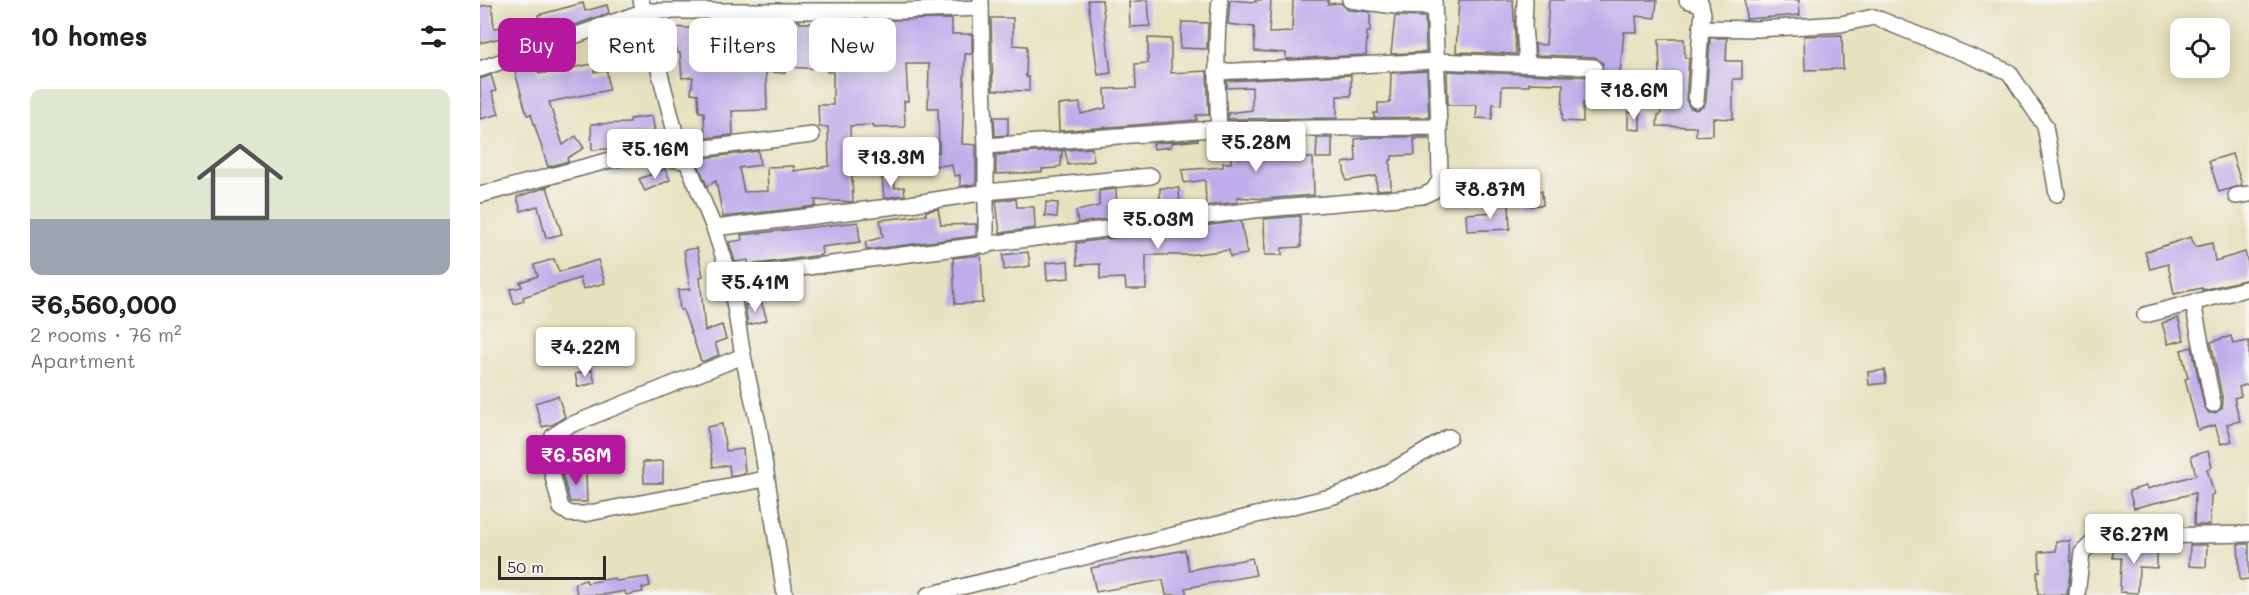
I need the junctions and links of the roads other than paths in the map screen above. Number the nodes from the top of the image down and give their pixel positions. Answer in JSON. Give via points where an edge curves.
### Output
{"nodes":[{"id":1,"x":1220,"y":0,"type":"edge"},
{"id":2,"x":1350,"y":0,"type":"edge"},
{"id":3,"x":1525,"y":0,"type":"edge"},
{"id":4,"x":1687,"y":0,"type":"edge"},
{"id":5,"x":1434,"y":3,"type":"edge"},
{"id":6,"x":981,"y":4,"type":"edge"},
{"id":7,"x":643,"y":5,"type":"edge"},
{"id":8,"x":1701,"y":28,"type":"junction"},
{"id":9,"x":1437,"y":61,"type":"junction"},
{"id":10,"x":1527,"y":64,"type":"junction"},
{"id":11,"x":1594,"y":66,"type":"dead end"},
{"id":12,"x":480,"y":69,"type":"edge"},
{"id":13,"x":1216,"y":72,"type":"junction"},
{"id":14,"x":1696,"y":100,"type":"dead end"},
{"id":15,"x":1438,"y":128,"type":"junction"},
{"id":16,"x":1219,"y":130,"type":"junction"},
{"id":17,"x":812,"y":135,"type":"dead end"},
{"id":18,"x":986,"y":146,"type":"junction"},
{"id":19,"x":683,"y":156,"type":"junction"},
{"id":20,"x":1151,"y":176,"type":"dead end"},
{"id":21,"x":986,"y":192,"type":"junction"},
{"id":22,"x":2057,"y":194,"type":"dead end"},
{"id":23,"x":480,"y":195,"type":"edge"},
{"id":24,"x":714,"y":228,"type":"junction"},
{"id":25,"x":986,"y":246,"type":"junction"},
{"id":26,"x":730,"y":277,"type":"junction"},
{"id":27,"x":2249,"y":288,"type":"edge"},
{"id":28,"x":2193,"y":303,"type":"junction"},
{"id":29,"x":2145,"y":315,"type":"dead end"},
{"id":30,"x":743,"y":356,"type":"junction"},
{"id":31,"x":2213,"y":404,"type":"dead end"},
{"id":32,"x":1449,"y":437,"type":"dead end"},
{"id":33,"x":765,"y":479,"type":"junction"},
{"id":34,"x":2249,"y":534,"type":"edge"},
{"id":35,"x":785,"y":595,"type":"edge"},
{"id":36,"x":928,"y":595,"type":"edge"},
{"id":37,"x":2077,"y":595,"type":"edge"}],
"edges":[{"from":1,"to":13,"type":"street"},
{"from":2,"to":5,"type":"street","via":[[1395,6]]},
{"from":3,"to":10,"type":"street"},
{"from":4,"to":8,"type":"street","via":[[1701,4]]},
{"from":5,"to":9,"type":"street"},
{"from":6,"to":7,"type":"street","via":[[904,11]]},
{"from":6,"to":18,"type":"street"},
{"from":7,"to":12,"type":"street"},
{"from":7,"to":19,"type":"street"},
{"from":8,"to":14,"type":"street"},
{"from":8,"to":22,"type":"street","via":[[1841,24],[1874,17],[2009,72],[2045,126]]},
{"from":9,"to":10,"type":"street"},
{"from":9,"to":13,"type":"street"},
{"from":9,"to":15,"type":"street"},
{"from":10,"to":11,"type":"street"},
{"from":13,"to":16,"type":"street"},
{"from":15,"to":16,"type":"street"},
{"from":15,"to":25,"type":"street","via":[[1440,180],[1433,191],[1422,195],[1254,210]]},
{"from":16,"to":18,"type":"street"},
{"from":17,"to":19,"type":"street"},
{"from":18,"to":21,"type":"street"},
{"from":19,"to":23,"type":"street","via":[[614,159]]},
{"from":19,"to":24,"type":"street"},
{"from":20,"to":21,"type":"street"},
{"from":21,"to":24,"type":"street"},
{"from":21,"to":25,"type":"street"},
{"from":24,"to":26,"type":"street"},
{"from":25,"to":26,"type":"street"},
{"from":26,"to":30,"type":"street"},
{"from":27,"to":28,"type":"street"},
{"from":28,"to":29,"type":"street"},
{"from":28,"to":31,"type":"street"},
{"from":30,"to":33,"type":"street","via":[[759,428]]},
{"from":30,"to":33,"type":"street","via":[[568,426],[553,436],[548,453],[561,508],[570,514]]},
{"from":32,"to":36,"type":"street","via":[[1395,471],[1334,496]]},
{"from":33,"to":35,"type":"street"},
{"from":34,"to":37,"type":"street","via":[[2111,537],[2093,542],[2082,553]]}]}
